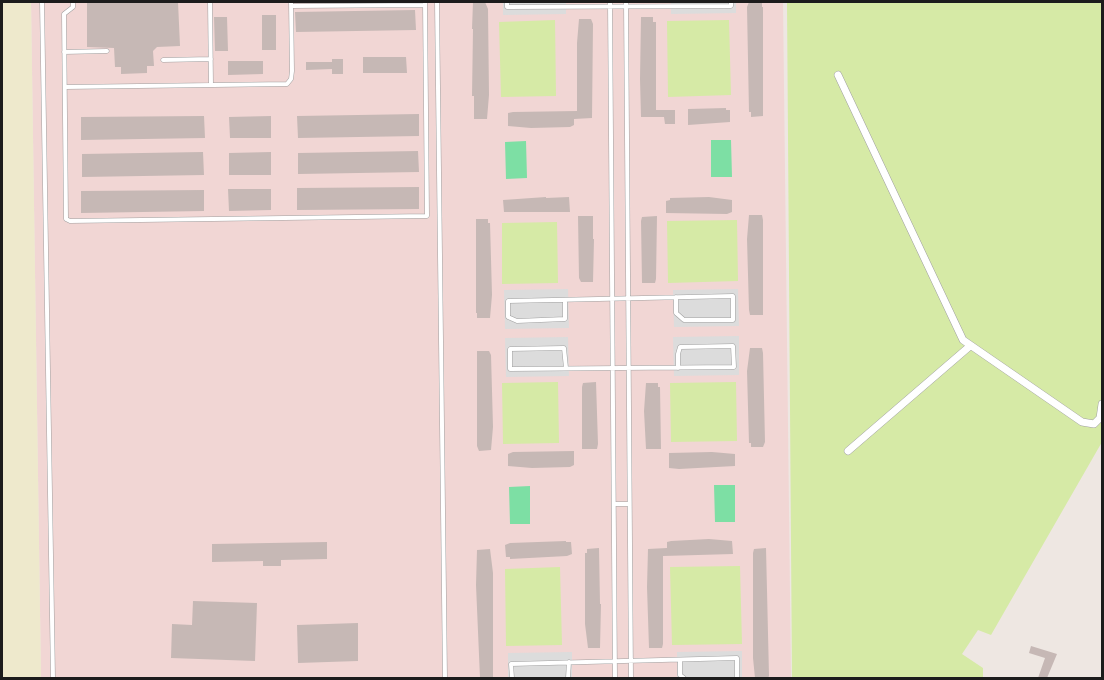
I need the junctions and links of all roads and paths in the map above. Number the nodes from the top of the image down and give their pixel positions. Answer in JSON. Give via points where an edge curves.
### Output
{"nodes":[{"id":1,"x":42,"y":2,"type":"edge"},
{"id":2,"x":73,"y":2,"type":"edge"},
{"id":3,"x":210,"y":2,"type":"edge"},
{"id":4,"x":436,"y":2,"type":"edge"},
{"id":5,"x":507,"y":2,"type":"edge"},
{"id":6,"x":731,"y":2,"type":"edge"},
{"id":7,"x":425,"y":3,"type":"edge"},
{"id":8,"x":291,"y":4,"type":"edge"},
{"id":9,"x":563,"y":4,"type":"edge"},
{"id":10,"x":610,"y":4,"type":"edge"},
{"id":11,"x":626,"y":4,"type":"edge"},
{"id":12,"x":675,"y":4,"type":"edge"},
{"id":13,"x":107,"y":51,"type":"dead end"},
{"id":14,"x":64,"y":52,"type":"junction"},
{"id":15,"x":211,"y":59,"type":"junction"},
{"id":16,"x":163,"y":60,"type":"dead end"},
{"id":17,"x":838,"y":75,"type":"dead end"},
{"id":18,"x":212,"y":85,"type":"junction"},
{"id":19,"x":64,"y":87,"type":"junction"},
{"id":20,"x":676,"y":297,"type":"junction"},
{"id":21,"x":628,"y":298,"type":"junction"},
{"id":22,"x":612,"y":299,"type":"junction"},
{"id":23,"x":565,"y":300,"type":"junction"},
{"id":24,"x":970,"y":346,"type":"junction"},
{"id":25,"x":566,"y":368,"type":"junction"},
{"id":26,"x":613,"y":368,"type":"junction"},
{"id":27,"x":628,"y":368,"type":"junction"},
{"id":28,"x":678,"y":368,"type":"junction"},
{"id":29,"x":1102,"y":404,"type":"edge"},
{"id":30,"x":848,"y":451,"type":"dead end"},
{"id":31,"x":614,"y":504,"type":"junction"},
{"id":32,"x":629,"y":504,"type":"junction"},
{"id":33,"x":680,"y":660,"type":"junction"},
{"id":34,"x":615,"y":661,"type":"junction"},
{"id":35,"x":631,"y":661,"type":"junction"},
{"id":36,"x":569,"y":662,"type":"junction"},
{"id":37,"x":53,"y":678,"type":"edge"},
{"id":38,"x":445,"y":678,"type":"edge"},
{"id":39,"x":512,"y":678,"type":"edge"},
{"id":40,"x":568,"y":678,"type":"edge"},
{"id":41,"x":615,"y":678,"type":"edge"},
{"id":42,"x":631,"y":678,"type":"edge"},
{"id":43,"x":684,"y":678,"type":"edge"},
{"id":44,"x":737,"y":678,"type":"edge"}],
"edges":[{"from":1,"to":37,"type":"lane"},
{"from":2,"to":14,"type":"lane","via":[[64,14]]},
{"from":3,"to":15,"type":"lane"},
{"from":4,"to":38,"type":"lane"},
{"from":5,"to":9,"type":"lane","via":[[507,7]]},
{"from":6,"to":12,"type":"lane","via":[[731,6]]},
{"from":7,"to":8,"type":"lane"},
{"from":7,"to":19,"type":"lane","via":[[427,216],[70,221],[66,219]]},
{"from":8,"to":18,"type":"lane","via":[[292,71],[287,84]]},
{"from":9,"to":10,"type":"lane"},
{"from":10,"to":11,"type":"lane"},
{"from":10,"to":22,"type":"lane"},
{"from":11,"to":12,"type":"lane"},
{"from":11,"to":21,"type":"lane"},
{"from":13,"to":14,"type":"lane"},
{"from":14,"to":19,"type":"lane"},
{"from":15,"to":16,"type":"lane"},
{"from":15,"to":18,"type":"lane"},
{"from":17,"to":24,"type":"street","via":[[963,340]]},
{"from":18,"to":19,"type":"lane"},
{"from":20,"to":20,"type":"lane","via":[[733,296],[734,320],[684,320],[676,313]]},
{"from":20,"to":21,"type":"lane"},
{"from":21,"to":22,"type":"lane"},
{"from":21,"to":27,"type":"lane"},
{"from":22,"to":23,"type":"lane"},
{"from":22,"to":26,"type":"lane"},
{"from":23,"to":23,"type":"lane","via":[[565,319],[517,321],[508,317],[508,301]]},
{"from":24,"to":29,"type":"street","via":[[1082,422],[1094,424],[1100,418]]},
{"from":24,"to":30,"type":"street"},
{"from":25,"to":25,"type":"lane","via":[[564,348],[510,348],[510,369]]},
{"from":25,"to":26,"type":"lane"},
{"from":26,"to":27,"type":"lane"},
{"from":26,"to":31,"type":"lane"},
{"from":27,"to":28,"type":"lane"},
{"from":27,"to":32,"type":"lane"},
{"from":28,"to":28,"type":"lane","via":[[734,367],[734,346],[680,347]]},
{"from":31,"to":32,"type":"lane"},
{"from":31,"to":34,"type":"lane"},
{"from":32,"to":35,"type":"lane"},
{"from":33,"to":35,"type":"lane"},
{"from":33,"to":43,"type":"lane","via":[[680,675]]},
{"from":33,"to":44,"type":"lane","via":[[737,658]]},
{"from":34,"to":35,"type":"lane"},
{"from":34,"to":36,"type":"lane"},
{"from":34,"to":41,"type":"lane"},
{"from":35,"to":42,"type":"lane"},
{"from":36,"to":39,"type":"lane","via":[[511,664]]},
{"from":36,"to":40,"type":"lane"}]}
